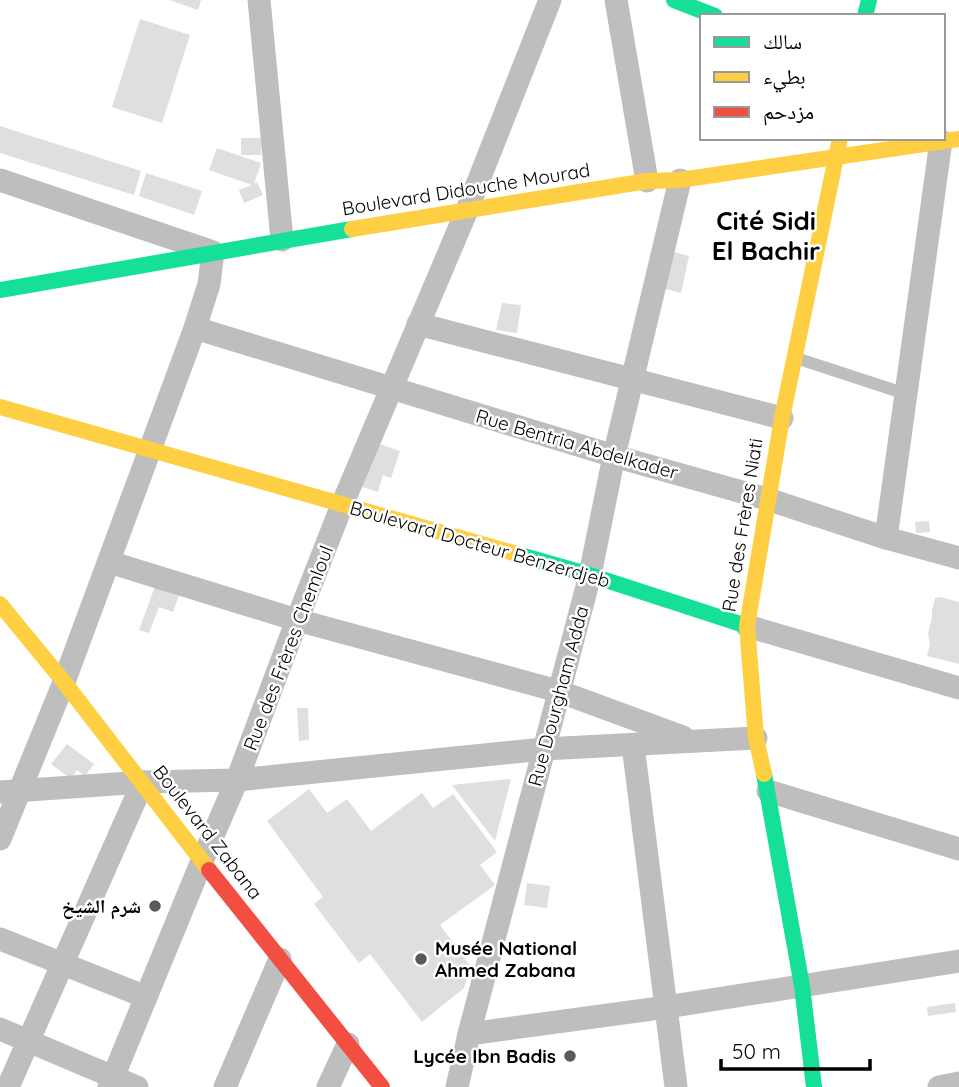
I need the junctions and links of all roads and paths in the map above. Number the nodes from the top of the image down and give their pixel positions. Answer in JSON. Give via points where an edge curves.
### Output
{"nodes":[{"id":1,"x":260,"y":0,"type":"edge"},
{"id":2,"x":550,"y":0,"type":"edge"},
{"id":3,"x":616,"y":0,"type":"edge"},
{"id":4,"x":674,"y":0,"type":"edge"},
{"id":5,"x":710,"y":14,"type":"edge"},
{"id":6,"x":952,"y":134,"type":"edge"},
{"id":7,"x":840,"y":140,"type":"edge"},
{"id":8,"x":922,"y":140,"type":"edge"},
{"id":9,"x":836,"y":157,"type":"junction"},
{"id":10,"x":0,"y":180,"type":"edge"},
{"id":11,"x":680,"y":180,"type":"junction"},
{"id":12,"x":648,"y":181,"type":"junction"},
{"id":13,"x":467,"y":210,"type":"junction"},
{"id":14,"x":282,"y":240,"type":"junction"},
{"id":15,"x":213,"y":252,"type":"junction"},
{"id":16,"x":0,"y":290,"type":"edge"},
{"id":17,"x":418,"y":324,"type":"junction"},
{"id":18,"x":195,"y":328,"type":"junction"},
{"id":19,"x":794,"y":358,"type":"junction"},
{"id":20,"x":631,"y":380,"type":"junction"},
{"id":21,"x":391,"y":389,"type":"junction"},
{"id":22,"x":906,"y":394,"type":"junction"},
{"id":23,"x":0,"y":407,"type":"edge"},
{"id":24,"x":782,"y":418,"type":"junction"},
{"id":25,"x":150,"y":452,"type":"junction"},
{"id":26,"x":614,"y":456,"type":"junction"},
{"id":27,"x":767,"y":499,"type":"junction"},
{"id":28,"x":342,"y":505,"type":"junction"},
{"id":29,"x":886,"y":538,"type":"junction"},
{"id":30,"x":959,"y":558,"type":"edge"},
{"id":31,"x":108,"y":562,"type":"junction"},
{"id":32,"x":590,"y":575,"type":"junction"},
{"id":33,"x":0,"y":604,"type":"edge"},
{"id":34,"x":297,"y":620,"type":"junction"},
{"id":35,"x":747,"y":626,"type":"junction"},
{"id":36,"x":11,"y":632,"type":"edge"},
{"id":37,"x":64,"y":682,"type":"junction"},
{"id":38,"x":959,"y":688,"type":"edge"},
{"id":39,"x":558,"y":691,"type":"junction"},
{"id":40,"x":756,"y":738,"type":"junction"},
{"id":41,"x":692,"y":741,"type":"junction"},
{"id":42,"x":633,"y":745,"type":"junction"},
{"id":43,"x":544,"y":749,"type":"junction"},
{"id":44,"x":237,"y":780,"type":"junction"},
{"id":45,"x":143,"y":782,"type":"junction"},
{"id":46,"x":10,"y":791,"type":"edge"},
{"id":47,"x":768,"y":791,"type":"junction"},
{"id":48,"x":0,"y":839,"type":"edge"},
{"id":49,"x":959,"y":849,"type":"edge"},
{"id":50,"x":202,"y":861,"type":"junction"},
{"id":51,"x":0,"y":939,"type":"edge"},
{"id":52,"x":280,"y":959,"type":"junction"},
{"id":53,"x":959,"y":961,"type":"edge"},
{"id":54,"x":62,"y":964,"type":"junction"},
{"id":55,"x":802,"y":986,"type":"junction"},
{"id":56,"x":146,"y":997,"type":"junction"},
{"id":57,"x":667,"y":1007,"type":"junction"},
{"id":58,"x":0,"y":1029,"type":"edge"},
{"id":59,"x":469,"y":1034,"type":"junction"},
{"id":60,"x":28,"y":1040,"type":"junction"},
{"id":61,"x":348,"y":1044,"type":"junction"},
{"id":62,"x":111,"y":1082,"type":"edge"},
{"id":63,"x":959,"y":1083,"type":"edge"},
{"id":64,"x":8,"y":1087,"type":"edge"},
{"id":65,"x":137,"y":1087,"type":"edge"},
{"id":66,"x":225,"y":1087,"type":"edge"},
{"id":67,"x":328,"y":1087,"type":"edge"},
{"id":68,"x":382,"y":1087,"type":"edge"},
{"id":69,"x":457,"y":1087,"type":"edge"},
{"id":70,"x":676,"y":1087,"type":"edge"},
{"id":71,"x":814,"y":1087,"type":"edge"},
{"id":72,"x":939,"y":1087,"type":"edge"}],
"edges":[{"from":1,"to":14,"type":"street"},
{"from":2,"to":13,"type":"street","name":"Rue des Frères Chemloul"},
{"from":3,"to":12,"type":"street"},
{"from":4,"to":5,"type":"main road"},
{"from":6,"to":22,"type":"street"},
{"from":7,"to":9,"type":"main road","name":"Rue des Frères Niati"},
{"from":8,"to":9,"type":"main road","name":"Boulevard Didouche Mourad"},
{"from":9,"to":11,"type":"main road","name":"Boulevard Didouche Mourad"},
{"from":9,"to":19,"type":"main road","name":"Rue des Frères Niati"},
{"from":10,"to":15,"type":"street"},
{"from":11,"to":12,"type":"main road","name":"Boulevard Didouche Mourad"},
{"from":11,"to":20,"type":"street","name":"Rue Dourgham Adda"},
{"from":12,"to":13,"type":"main road","name":"Boulevard Didouche Mourad"},
{"from":13,"to":14,"type":"main road","name":"Boulevard Didouche Mourad"},
{"from":13,"to":17,"type":"street","name":"Rue des Frères Chemloul"},
{"from":14,"to":15,"type":"main road","name":"Boulevard Didouche Mourad"},
{"from":15,"to":16,"type":"main road","name":"Boulevard Didouche Mourad"},
{"from":15,"to":18,"type":"street"},
{"from":17,"to":20,"type":"street"},
{"from":17,"to":21,"type":"street","name":"Rue des Frères Chemloul"},
{"from":18,"to":21,"type":"street","name":"Rue Bentria Abdelkader"},
{"from":18,"to":25,"type":"street"},
{"from":19,"to":22,"type":"lane"},
{"from":19,"to":24,"type":"main road","name":"Rue des Frères Niati"},
{"from":20,"to":24,"type":"street"},
{"from":20,"to":26,"type":"street","name":"Rue Dourgham Adda"},
{"from":21,"to":26,"type":"street","name":"Rue Bentria Abdelkader"},
{"from":21,"to":28,"type":"street","name":"Rue des Frères Chemloul"},
{"from":22,"to":29,"type":"street"},
{"from":23,"to":25,"type":"main road","name":"Boulevard Docteur Benzerdjeb"},
{"from":24,"to":27,"type":"main road","name":"Rue des Frères Niati"},
{"from":25,"to":28,"type":"main road","name":"Boulevard Docteur Benzerdjeb"},
{"from":25,"to":31,"type":"street"},
{"from":26,"to":27,"type":"street","name":"Rue Bentria Abdelkader"},
{"from":26,"to":32,"type":"street","name":"Rue Dourgham Adda"},
{"from":27,"to":29,"type":"street","name":"Rue Bentria Abdelkader"},
{"from":27,"to":35,"type":"main road","name":"Rue des Frères Niati"},
{"from":28,"to":32,"type":"main road","name":"Boulevard Docteur Benzerdjeb"},
{"from":28,"to":34,"type":"street","name":"Rue des Frères Chemloul"},
{"from":29,"to":30,"type":"street","name":"Rue Bentria Abdelkader"},
{"from":31,"to":34,"type":"street"},
{"from":31,"to":37,"type":"street"},
{"from":32,"to":35,"type":"main road","name":"Boulevard Docteur Benzerdjeb"},
{"from":32,"to":39,"type":"street","name":"Rue Dourgham Adda"},
{"from":33,"to":36,"type":"main road","name":"Boulevard Zabana"},
{"from":34,"to":39,"type":"street"},
{"from":34,"to":44,"type":"street","name":"Rue des Frères Chemloul"},
{"from":35,"to":38,"type":"street","name":"Boulevard Docteur Benzerdjeb"},
{"from":35,"to":40,"type":"main road","name":"Rue des Frères Niati"},
{"from":36,"to":37,"type":"main road","name":"Boulevard Zabana"},
{"from":37,"to":45,"type":"main road","name":"Boulevard Zabana"},
{"from":37,"to":46,"type":"street"},
{"from":39,"to":41,"type":"street"},
{"from":39,"to":43,"type":"street","name":"Rue Dourgham Adda"},
{"from":40,"to":41,"type":"street"},
{"from":40,"to":47,"type":"main road","name":"Rue des Frères Niati"},
{"from":41,"to":42,"type":"street"},
{"from":42,"to":43,"type":"street"},
{"from":42,"to":57,"type":"street"},
{"from":43,"to":44,"type":"street"},
{"from":43,"to":59,"type":"street","name":"Rue Dourgham Adda"},
{"from":44,"to":45,"type":"street"},
{"from":44,"to":50,"type":"street","name":"Rue des Frères Chemloul"},
{"from":45,"to":46,"type":"street"},
{"from":45,"to":50,"type":"main road","name":"Boulevard Zabana"},
{"from":45,"to":54,"type":"street"},
{"from":46,"to":48,"type":"street"},
{"from":47,"to":49,"type":"street"},
{"from":47,"to":55,"type":"main road","name":"Rue des Frères Niati"},
{"from":50,"to":52,"type":"main road","name":"Boulevard Zabana"},
{"from":50,"to":56,"type":"street","name":"Rue des Frères Chemloul"},
{"from":51,"to":54,"type":"street"},
{"from":52,"to":61,"type":"main road","name":"Boulevard Zabana"},
{"from":52,"to":66,"type":"street"},
{"from":53,"to":55,"type":"street"},
{"from":54,"to":56,"type":"street"},
{"from":54,"to":60,"type":"street"},
{"from":55,"to":57,"type":"street"},
{"from":55,"to":71,"type":"main road","name":"Rue des Frères Niati"},
{"from":56,"to":62,"type":"street","name":"Rue des Frères Chemloul"},
{"from":57,"to":59,"type":"street"},
{"from":57,"to":70,"type":"street"},
{"from":58,"to":60,"type":"street"},
{"from":59,"to":69,"type":"street","name":"Rue Dourgham Adda"},
{"from":60,"to":62,"type":"street"},
{"from":60,"to":64,"type":"street"},
{"from":61,"to":67,"type":"street"},
{"from":61,"to":68,"type":"main road","name":"Boulevard Zabana"},
{"from":62,"to":65,"type":"street"},
{"from":63,"to":72,"type":"street"}]}
